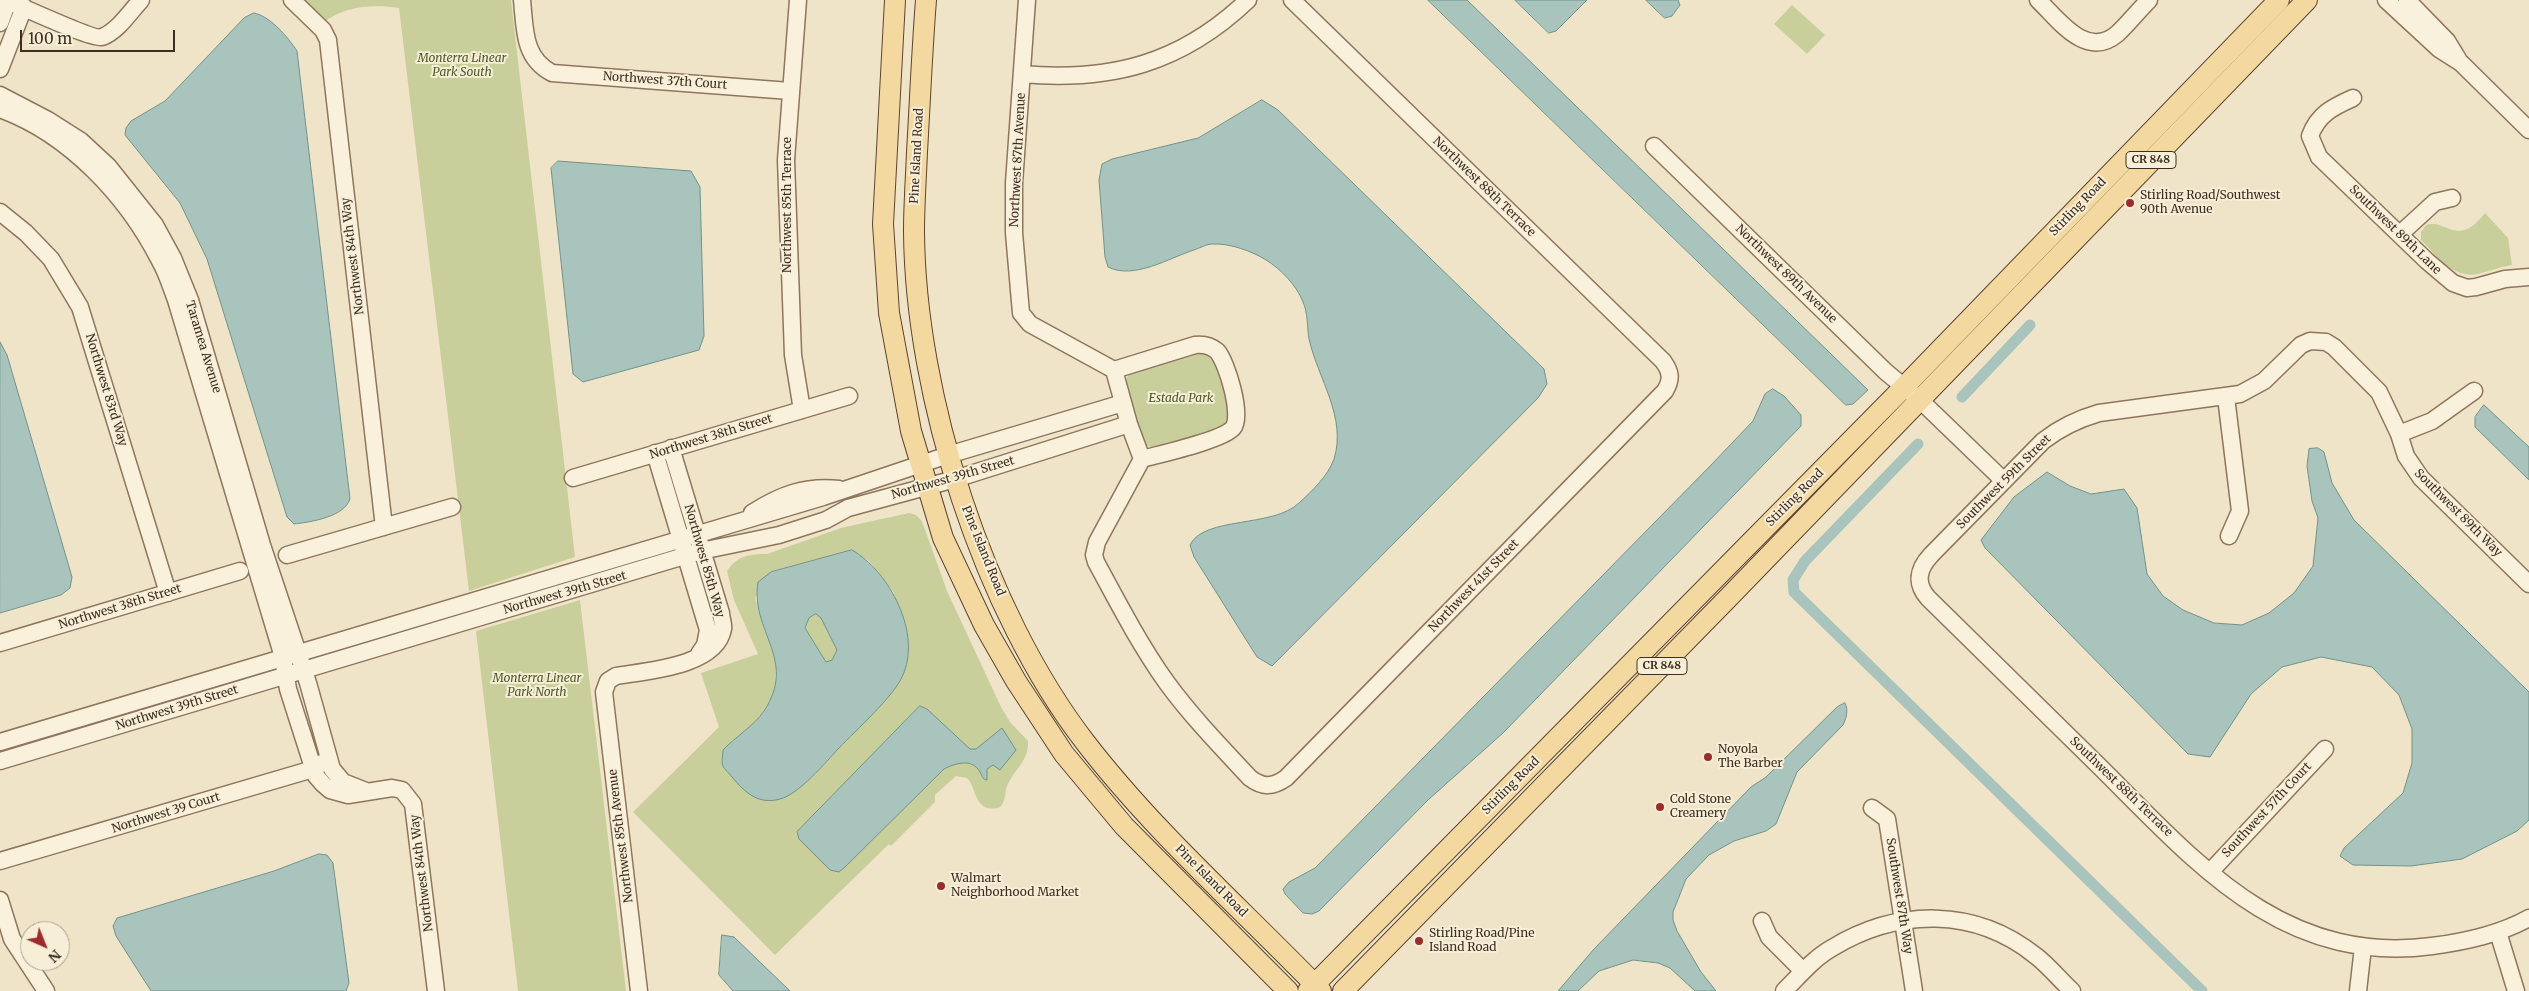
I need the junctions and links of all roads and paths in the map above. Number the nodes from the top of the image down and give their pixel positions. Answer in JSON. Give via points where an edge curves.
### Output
{"nodes":[{"id":1,"x":141,"y":0,"type":"edge"},
{"id":2,"x":292,"y":0,"type":"edge"},
{"id":3,"x":522,"y":0,"type":"edge"},
{"id":4,"x":798,"y":0,"type":"edge"},
{"id":5,"x":895,"y":0,"type":"edge"},
{"id":6,"x":926,"y":0,"type":"edge"},
{"id":7,"x":1027,"y":0,"type":"edge"},
{"id":8,"x":1248,"y":0,"type":"edge"},
{"id":9,"x":1292,"y":0,"type":"edge"},
{"id":10,"x":2038,"y":0,"type":"edge"},
{"id":11,"x":2149,"y":0,"type":"edge"},
{"id":12,"x":2279,"y":0,"type":"edge"},
{"id":13,"x":2306,"y":0,"type":"edge"},
{"id":14,"x":2386,"y":0,"type":"edge"},
{"id":15,"x":2407,"y":0,"type":"edge"},
{"id":16,"x":7,"y":1,"type":"edge"},
{"id":17,"x":24,"y":7,"type":"junction"},
{"id":18,"x":0,"y":23,"type":"edge"},
{"id":19,"x":2461,"y":63,"type":"junction"},
{"id":20,"x":0,"y":69,"type":"edge"},
{"id":21,"x":1022,"y":74,"type":"junction"},
{"id":22,"x":790,"y":91,"type":"junction"},
{"id":23,"x":0,"y":95,"type":"edge"},
{"id":24,"x":2353,"y":98,"type":"dead end"},
{"id":25,"x":0,"y":109,"type":"edge"},
{"id":26,"x":2529,"y":130,"type":"edge"},
{"id":27,"x":1654,"y":146,"type":"dead end"},
{"id":28,"x":2452,"y":198,"type":"dead end"},
{"id":29,"x":0,"y":212,"type":"edge"},
{"id":30,"x":2400,"y":234,"type":"junction"},
{"id":31,"x":2030,"y":270,"type":"junction"},
{"id":32,"x":2529,"y":277,"type":"edge"},
{"id":33,"x":1114,"y":370,"type":"junction"},
{"id":34,"x":1676,"y":377,"type":"joint"},
{"id":35,"x":1904,"y":387,"type":"junction"},
{"id":36,"x":2474,"y":391,"type":"dead end"},
{"id":37,"x":849,"y":396,"type":"dead end"},
{"id":38,"x":2226,"y":397,"type":"junction"},
{"id":39,"x":1920,"y":400,"type":"junction"},
{"id":40,"x":1123,"y":403,"type":"junction"},
{"id":41,"x":802,"y":410,"type":"junction"},
{"id":42,"x":1129,"y":424,"type":"junction"},
{"id":43,"x":2399,"y":434,"type":"junction"},
{"id":44,"x":663,"y":451,"type":"junction"},
{"id":45,"x":948,"y":454,"type":"junction"},
{"id":46,"x":1142,"y":459,"type":"junction"},
{"id":47,"x":920,"y":464,"type":"junction"},
{"id":48,"x":573,"y":478,"type":"dead end"},
{"id":49,"x":955,"y":479,"type":"junction"},
{"id":50,"x":2004,"y":481,"type":"junction"},
{"id":51,"x":927,"y":486,"type":"junction"},
{"id":52,"x":452,"y":507,"type":"dead end"},
{"id":53,"x":384,"y":527,"type":"junction"},
{"id":54,"x":2229,"y":536,"type":"dead end"},
{"id":55,"x":689,"y":537,"type":"junction"},
{"id":56,"x":694,"y":554,"type":"junction"},
{"id":57,"x":287,"y":555,"type":"dead end"},
{"id":58,"x":240,"y":570,"type":"dead end"},
{"id":59,"x":1919,"y":575,"type":"joint"},
{"id":60,"x":2529,"y":584,"type":"edge"},
{"id":61,"x":168,"y":593,"type":"junction"},
{"id":62,"x":0,"y":643,"type":"edge"},
{"id":63,"x":289,"y":654,"type":"junction"},
{"id":64,"x":303,"y":670,"type":"junction"},
{"id":65,"x":286,"y":675,"type":"junction"},
{"id":66,"x":608,"y":682,"type":"joint"},
{"id":67,"x":1590,"y":705,"type":"junction"},
{"id":68,"x":1608,"y":721,"type":"junction"},
{"id":69,"x":0,"y":742,"type":"edge"},
{"id":70,"x":2325,"y":749,"type":"dead end"},
{"id":71,"x":329,"y":758,"type":"junction"},
{"id":72,"x":0,"y":761,"type":"edge"},
{"id":73,"x":313,"y":769,"type":"junction"},
{"id":74,"x":371,"y":792,"type":"junction"},
{"id":75,"x":1872,"y":808,"type":"dead end"},
{"id":76,"x":0,"y":862,"type":"edge"},
{"id":77,"x":2210,"y":872,"type":"junction"},
{"id":78,"x":0,"y":900,"type":"edge"},
{"id":79,"x":2529,"y":918,"type":"edge"},
{"id":80,"x":1762,"y":920,"type":"dead end"},
{"id":81,"x":1903,"y":920,"type":"junction"},
{"id":82,"x":2498,"y":932,"type":"junction"},
{"id":83,"x":2363,"y":946,"type":"junction"},
{"id":84,"x":1803,"y":971,"type":"junction"},
{"id":85,"x":1314,"y":989,"type":"edge"},
{"id":86,"x":46,"y":991,"type":"edge"},
{"id":87,"x":436,"y":991,"type":"edge"},
{"id":88,"x":639,"y":991,"type":"edge"},
{"id":89,"x":1288,"y":991,"type":"edge"},
{"id":90,"x":1342,"y":991,"type":"edge"},
{"id":91,"x":1784,"y":991,"type":"edge"},
{"id":92,"x":1914,"y":991,"type":"edge"},
{"id":93,"x":2072,"y":991,"type":"edge"},
{"id":94,"x":2358,"y":991,"type":"edge"},
{"id":95,"x":2516,"y":991,"type":"edge"}],
"edges":[{"from":1,"to":17,"type":"street","via":[[101,38]]},
{"from":2,"to":53,"type":"street","name":"Northwest 84th Way","via":[[323,30],[328,40]]},
{"from":3,"to":22,"type":"street","name":"Northwest 37th Court","via":[[527,46],[541,68],[552,73]]},
{"from":4,"to":22,"type":"street","name":"Northwest 85th Terrace"},
{"from":5,"to":47,"type":"main road","name":"Pine Island Road","via":[[883,224],[889,313]]},
{"from":6,"to":45,"type":"main road","name":"Pine Island Road","via":[[914,231],[929,371]]},
{"from":7,"to":21,"type":"street","name":"Northwest 87th Avenue"},
{"from":8,"to":21,"type":"street","via":[[1209,33],[1153,61],[1088,76]]},
{"from":9,"to":34,"type":"street","name":"Northwest 88th Terrace"},
{"from":10,"to":11,"type":"street","via":[[2075,36],[2083,41],[2096,42],[2116,34]]},
{"from":12,"to":31,"type":"main road","name":"Stirling Road","number":"CR 848"},
{"from":13,"to":31,"type":"main road","name":"Stirling Road","number":"CR 848"},
{"from":14,"to":19,"type":"street","via":[[2439,49]]},
{"from":15,"to":19,"type":"street","via":[[2447,41]]},
{"from":16,"to":17,"type":"street"},
{"from":16,"to":18,"type":"street"},
{"from":17,"to":20,"type":"street"},
{"from":19,"to":26,"type":"street"},
{"from":21,"to":33,"type":"street","name":"Northwest 87th Avenue","via":[[1014,183],[1014,233],[1022,313],[1026,323]]},
{"from":22,"to":41,"type":"street","name":"Northwest 85th Terrace","via":[[786,160],[788,263],[793,355]]},
{"from":23,"to":63,"type":"street","name":"Taramea Avenue","via":[[82,141],[132,194],[155,225],[168,250],[190,300]]},
{"from":24,"to":30,"type":"street","name":"Southwest 89th Lane","via":[[2330,108],[2316,123],[2310,136],[2319,156]]},
{"from":25,"to":63,"type":"street","name":"Taramea Avenue","via":[[63,144],[89,166],[119,198],[161,262]]},
{"from":27,"to":35,"type":"street","name":"Northwest 89th Avenue"},
{"from":28,"to":30,"type":"street","via":[[2435,202]]},
{"from":29,"to":61,"type":"street","name":"Northwest 83rd Way","via":[[51,259],[80,308]]},
{"from":30,"to":32,"type":"street","name":"Southwest 89th Lane","via":[[2446,279],[2460,286],[2476,287],[2505,278]]},
{"from":31,"to":35,"type":"main road","name":"Stirling Road","number":"CR 848"},
{"from":31,"to":39,"type":"main road","name":"Stirling Road","number":"CR 848"},
{"from":33,"to":40,"type":"street"},
{"from":33,"to":46,"type":"street","via":[[1195,345],[1213,343],[1222,359],[1239,427],[1219,437]]},
{"from":34,"to":46,"type":"street","name":"Northwest 41st Street","via":[[1286,778],[1269,791],[1250,778],[1204,730],[1167,683],[1096,562],[1096,542]]},
{"from":35,"to":39,"type":"street","name":"Northwest 89th Avenue"},
{"from":35,"to":67,"type":"main road","name":"Stirling Road","number":"CR 848"},
{"from":36,"to":43,"type":"street","via":[[2432,421]]},
{"from":37,"to":41,"type":"street","name":"Northwest 38th Street"},
{"from":38,"to":43,"type":"street","name":"Southwest 89th Way","via":[[2253,389],[2301,345],[2310,341],[2326,342],[2379,392]]},
{"from":38,"to":50,"type":"street","name":"Southwest 59th Street","via":[[2083,417],[2043,441]]},
{"from":38,"to":54,"type":"street","via":[[2240,511]]},
{"from":39,"to":50,"type":"street","name":"Northwest 89th Avenue"},
{"from":39,"to":68,"type":"main road","name":"Stirling Road","number":"CR 848"},
{"from":40,"to":42,"type":"street"},
{"from":40,"to":45,"type":"street","name":"Northwest 39th Street"},
{"from":41,"to":44,"type":"street","name":"Northwest 38th Street"},
{"from":42,"to":46,"type":"street"},
{"from":42,"to":49,"type":"street","name":"Northwest 39th Street"},
{"from":43,"to":60,"type":"street","name":"Southwest 89th Way","via":[[2406,456],[2420,478]]},
{"from":44,"to":48,"type":"street","name":"Northwest 38th Street"},
{"from":44,"to":55,"type":"street","name":"Northwest 85th Way"},
{"from":45,"to":47,"type":"street","name":"Northwest 39th Street"},
{"from":45,"to":49,"type":"main road","name":"Pine Island Road"},
{"from":47,"to":51,"type":"main road","name":"Pine Island Road"},
{"from":47,"to":55,"type":"street","name":"Northwest 39th Street"},
{"from":49,"to":51,"type":"street","name":"Northwest 39th Street"},
{"from":49,"to":85,"type":"main road","name":"Pine Island Road","via":[[1012,623],[1083,740],[1158,828]]},
{"from":50,"to":59,"type":"street","name":"Southwest 59th Street","via":[[1927,559]]},
{"from":51,"to":56,"type":"street","name":"Northwest 39th Street","via":[[848,508],[826,520],[779,535]]},
{"from":51,"to":89,"type":"main road","name":"Pine Island Road","via":[[943,538],[974,608],[1016,681],[1064,754],[1124,826]]},
{"from":52,"to":53,"type":"street"},
{"from":53,"to":57,"type":"street"},
{"from":55,"to":56,"type":"street","name":"Northwest 85th Way"},
{"from":55,"to":63,"type":"street","name":"Northwest 39th Street"},
{"from":56,"to":64,"type":"street","name":"Northwest 39th Street"},
{"from":56,"to":66,"type":"street","name":"Northwest 85th Way","via":[[708,630],[705,645],[695,658],[682,664],[616,676]]},
{"from":58,"to":61,"type":"street","name":"Northwest 38th Street"},
{"from":59,"to":77,"type":"street","name":"Southwest 88th Terrace","via":[[1928,598]]},
{"from":61,"to":62,"type":"street","name":"Northwest 38th Street"},
{"from":63,"to":64,"type":"street","name":"Taramea Avenue"},
{"from":63,"to":65,"type":"street","name":"Taramea Avenue"},
{"from":63,"to":69,"type":"street","name":"Northwest 39th Street"},
{"from":64,"to":65,"type":"street","name":"Northwest 39th Street"},
{"from":64,"to":71,"type":"street","name":"Taramea Avenue"},
{"from":65,"to":72,"type":"street","name":"Northwest 39th Street"},
{"from":65,"to":73,"type":"street","name":"Taramea Avenue"},
{"from":66,"to":88,"type":"street","name":"Northwest 85th Avenue","via":[[604,692]]},
{"from":67,"to":68,"type":"main road"},
{"from":67,"to":85,"type":"main road","name":"Stirling Road","number":"CR 848"},
{"from":68,"to":90,"type":"main road","name":"Stirling Road","number":"CR 848"},
{"from":70,"to":77,"type":"street","name":"Southwest 57th Court"},
{"from":71,"to":73,"type":"street","name":"Northwest 39 Court"},
{"from":71,"to":74,"type":"street","name":"Taramea Avenue","via":[[332,769],[343,782]]},
{"from":73,"to":74,"type":"street","via":[[323,784],[338,793]]},
{"from":73,"to":76,"type":"street","name":"Northwest 39 Court"},
{"from":74,"to":87,"type":"street","name":"Northwest 84th Way","via":[[392,788],[402,790],[413,804]]},
{"from":75,"to":81,"type":"street","name":"Southwest 87th Way","via":[[1887,819]]},
{"from":77,"to":83,"type":"street","name":"Southwest 88th Terrace","via":[[2252,906],[2274,918],[2314,934]]},
{"from":78,"to":86,"type":"street","via":[[12,938]]},
{"from":79,"to":82,"type":"street","name":"Southwest 88th Terrace"},
{"from":80,"to":84,"type":"street","via":[[1770,937]]},
{"from":81,"to":84,"type":"street","via":[[1865,931],[1831,948]]},
{"from":81,"to":92,"type":"street","name":"Southwest 87th Way"},
{"from":81,"to":93,"type":"street","via":[[1961,919],[1996,932],[2036,956]]},
{"from":82,"to":83,"type":"street","name":"Southwest 88th Terrace","via":[[2424,947]]},
{"from":82,"to":95,"type":"street"},
{"from":83,"to":94,"type":"street"},
{"from":84,"to":91,"type":"street"}]}
